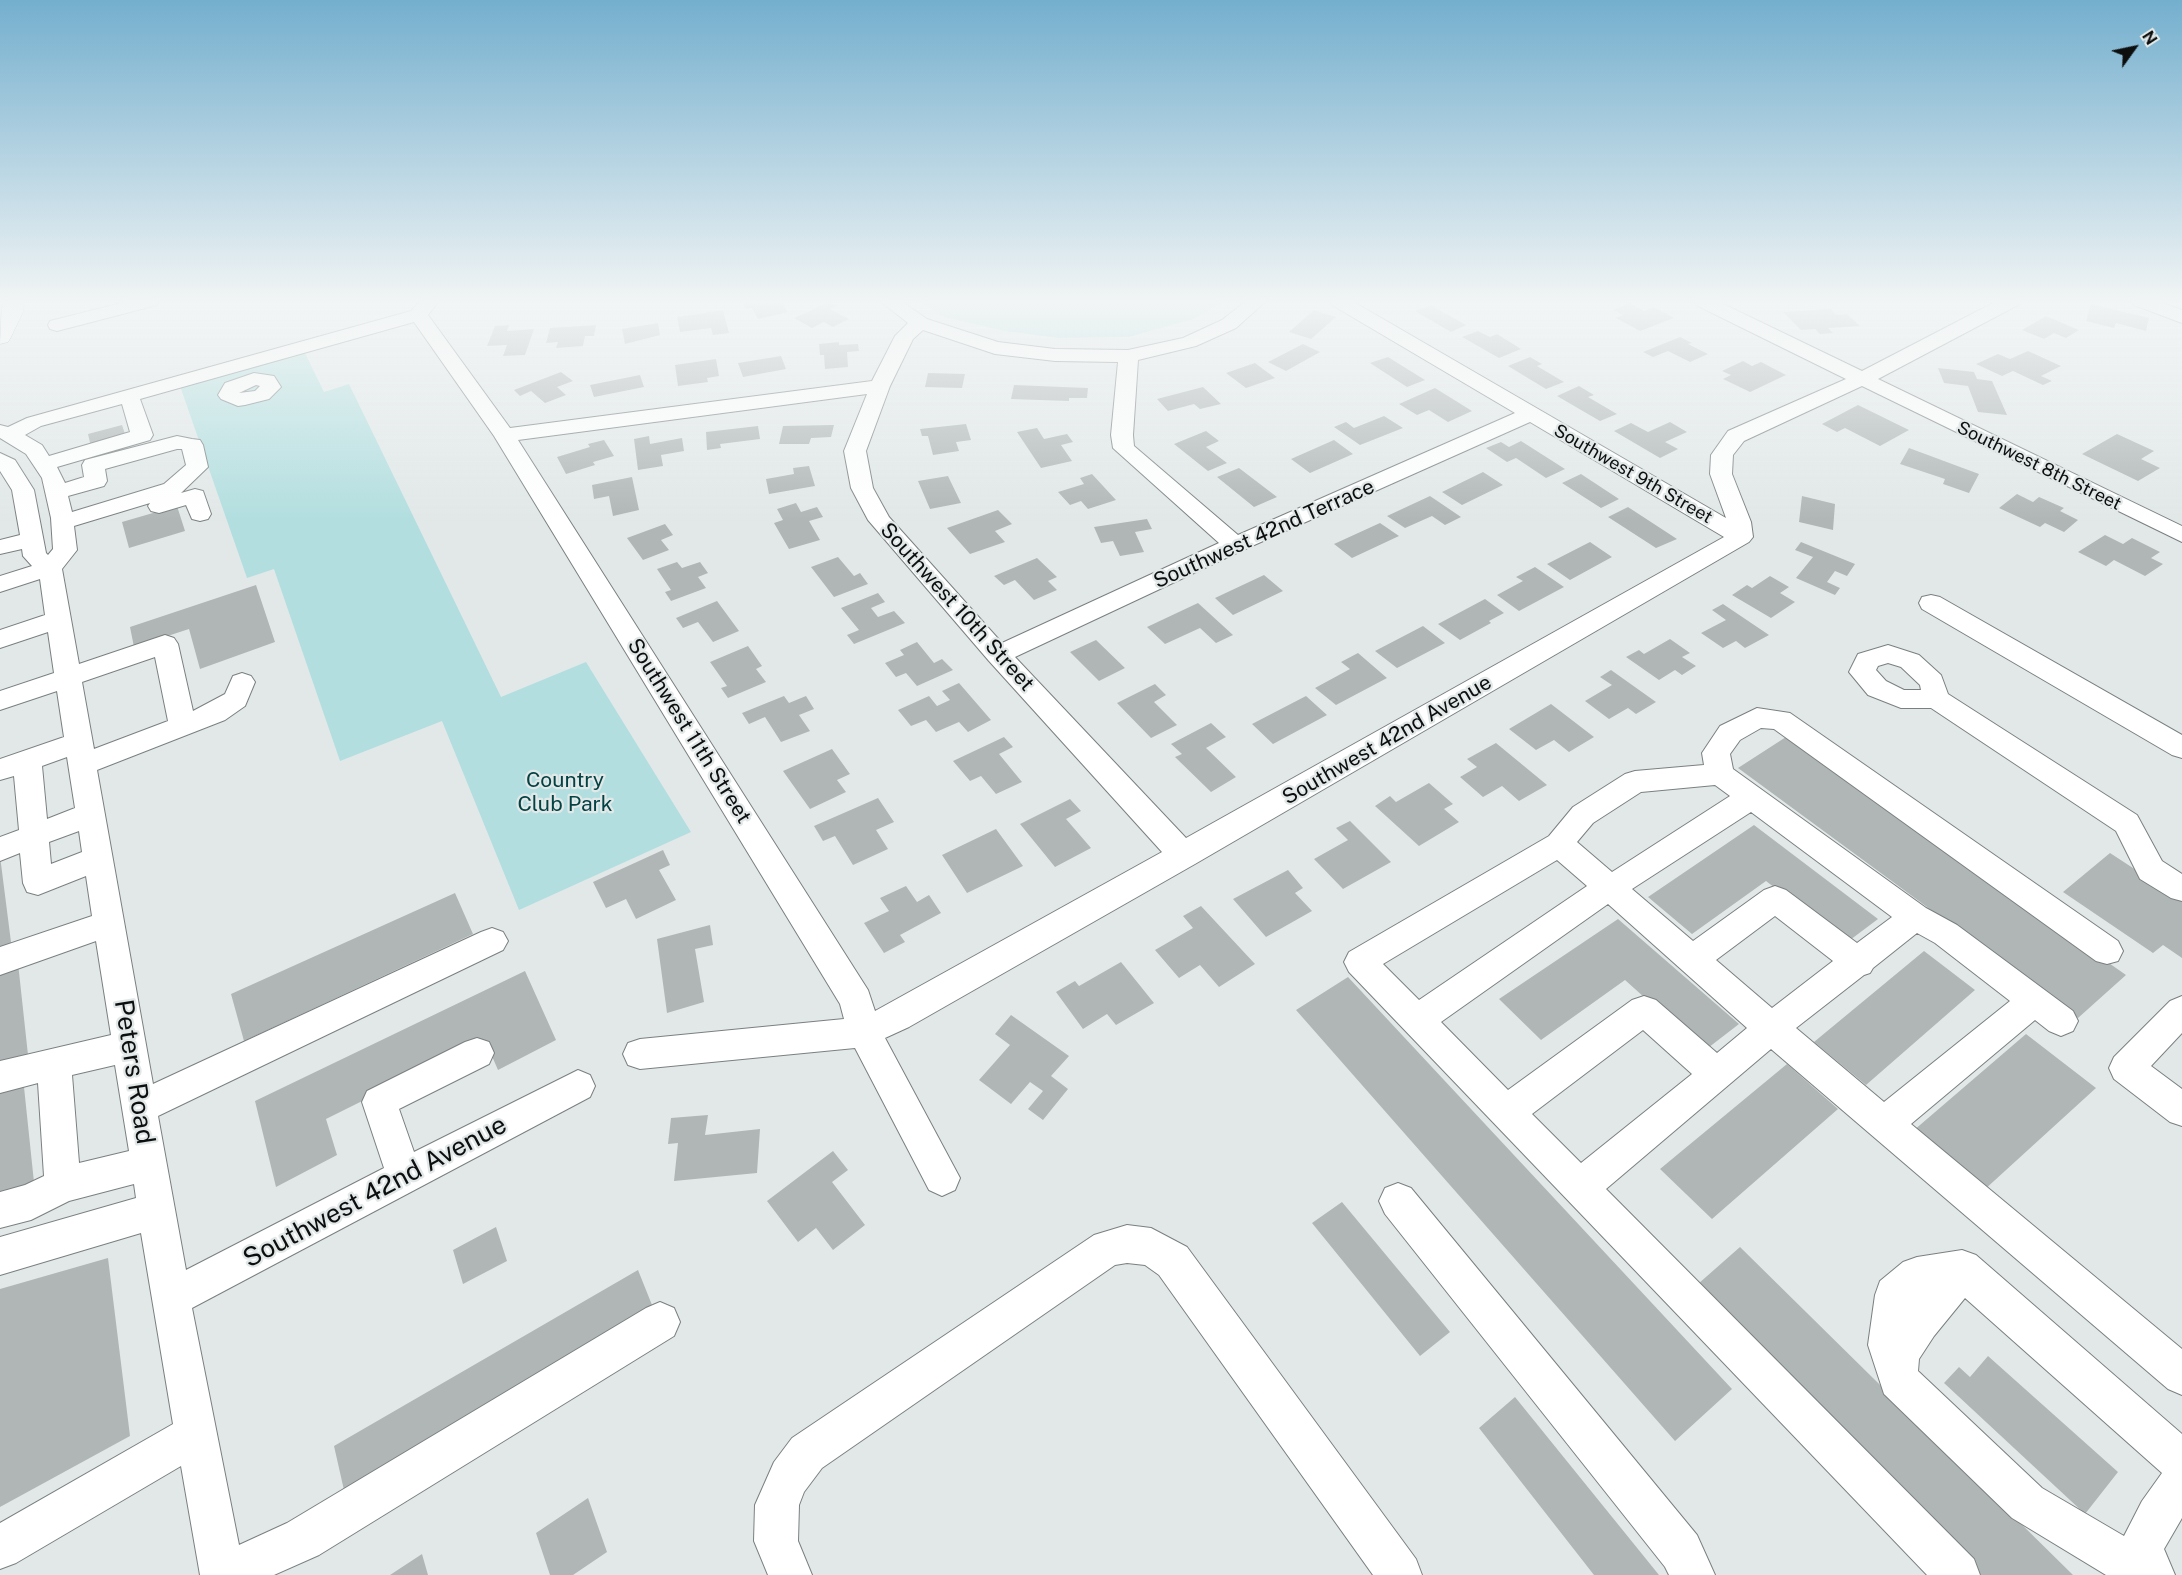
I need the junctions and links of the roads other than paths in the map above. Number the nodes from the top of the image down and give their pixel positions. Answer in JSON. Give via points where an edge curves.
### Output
{"nodes":[{"id":1,"x":234,"y":374,"type":"edge"},
{"id":2,"x":466,"y":374,"type":"edge"},
{"id":3,"x":886,"y":374,"type":"edge"},
{"id":4,"x":1127,"y":374,"type":"edge"},
{"id":5,"x":1463,"y":374,"type":"edge"},
{"id":6,"x":1853,"y":374,"type":"edge"},
{"id":7,"x":1871,"y":374,"type":"edge"},
{"id":8,"x":1862,"y":379,"type":"junction"},
{"id":9,"x":880,"y":386,"type":"junction"},
{"id":10,"x":129,"y":395,"type":"junction"},
{"id":11,"x":1530,"y":414,"type":"junction"},
{"id":12,"x":5,"y":432,"type":"edge"},
{"id":13,"x":504,"y":435,"type":"junction"},
{"id":14,"x":44,"y":465,"type":"junction"},
{"id":15,"x":4,"y":469,"type":"edge"},
{"id":16,"x":56,"y":492,"type":"junction"},
{"id":17,"x":200,"y":514,"type":"dead end"},
{"id":18,"x":2182,"y":536,"type":"edge"},
{"id":19,"x":1741,"y":537,"type":"junction"},
{"id":20,"x":32,"y":539,"type":"junction"},
{"id":21,"x":59,"y":544,"type":"junction"},
{"id":22,"x":1235,"y":545,"type":"junction"},
{"id":23,"x":0,"y":547,"type":"edge"},
{"id":24,"x":0,"y":584,"type":"edge"},
{"id":25,"x":1931,"y":603,"type":"dead end"},
{"id":26,"x":59,"y":619,"type":"junction"},
{"id":27,"x":0,"y":639,"type":"edge"},
{"id":28,"x":998,"y":655,"type":"junction"},
{"id":29,"x":68,"y":678,"type":"junction"},
{"id":30,"x":242,"y":682,"type":"dead end"},
{"id":31,"x":1936,"y":699,"type":"dead end"},
{"id":32,"x":0,"y":701,"type":"edge"},
{"id":33,"x":183,"y":726,"type":"junction"},
{"id":34,"x":2182,"y":748,"type":"edge"},
{"id":35,"x":81,"y":753,"type":"junction"},
{"id":36,"x":13,"y":765,"type":"edge"},
{"id":37,"x":1720,"y":774,"type":"junction"},
{"id":38,"x":1751,"y":797,"type":"junction"},
{"id":39,"x":91,"y":814,"type":"junction"},
{"id":40,"x":33,"y":836,"type":"junction"},
{"id":41,"x":1560,"y":844,"type":"junction"},
{"id":42,"x":0,"y":849,"type":"edge"},
{"id":43,"x":1184,"y":856,"type":"junction"},
{"id":44,"x":98,"y":858,"type":"junction"},
{"id":45,"x":1609,"y":887,"type":"junction"},
{"id":46,"x":2182,"y":890,"type":"edge"},
{"id":47,"x":1915,"y":918,"type":"junction"},
{"id":48,"x":109,"y":923,"type":"junction"},
{"id":49,"x":492,"y":942,"type":"dead end"},
{"id":50,"x":2107,"y":951,"type":"dead end"},
{"id":51,"x":1692,"y":960,"type":"junction"},
{"id":52,"x":0,"y":961,"type":"edge"},
{"id":53,"x":1859,"y":963,"type":"junction"},
{"id":54,"x":2035,"y":1000,"type":"junction"},
{"id":55,"x":2182,"y":1011,"type":"edge"},
{"id":56,"x":1417,"y":1020,"type":"junction"},
{"id":57,"x":2061,"y":1021,"type":"dead end"},
{"id":58,"x":1771,"y":1028,"type":"junction"},
{"id":59,"x":864,"y":1032,"type":"junction"},
{"id":60,"x":129,"y":1046,"type":"junction"},
{"id":61,"x":477,"y":1053,"type":"dead end"},
{"id":62,"x":640,"y":1054,"type":"dead end"},
{"id":63,"x":54,"y":1064,"type":"junction"},
{"id":64,"x":1717,"y":1075,"type":"junction"},
{"id":65,"x":0,"y":1077,"type":"edge"},
{"id":66,"x":578,"y":1086,"type":"dead end"},
{"id":67,"x":140,"y":1107,"type":"junction"},
{"id":68,"x":2182,"y":1110,"type":"edge"},
{"id":69,"x":1507,"y":1112,"type":"junction"},
{"id":70,"x":1885,"y":1123,"type":"junction"},
{"id":71,"x":149,"y":1163,"type":"junction"},
{"id":72,"x":405,"y":1177,"type":"junction"},
{"id":73,"x":942,"y":1178,"type":"dead end"},
{"id":74,"x":63,"y":1185,"type":"junction"},
{"id":75,"x":1580,"y":1187,"type":"junction"},
{"id":76,"x":1398,"y":1201,"type":"dead end"},
{"id":77,"x":0,"y":1210,"type":"edge"},
{"id":78,"x":157,"y":1210,"type":"junction"},
{"id":79,"x":0,"y":1256,"type":"edge"},
{"id":80,"x":171,"y":1298,"type":"junction"},
{"id":81,"x":660,"y":1322,"type":"dead end"},
{"id":82,"x":2182,"y":1375,"type":"edge"},
{"id":83,"x":196,"y":1434,"type":"junction"},
{"id":84,"x":2182,"y":1462,"type":"edge"},
{"id":85,"x":2182,"y":1481,"type":"edge"},
{"id":86,"x":0,"y":1547,"type":"edge"},
{"id":87,"x":223,"y":1575,"type":"edge"},
{"id":88,"x":790,"y":1575,"type":"edge"},
{"id":89,"x":1400,"y":1575,"type":"edge"},
{"id":90,"x":1693,"y":1575,"type":"edge"},
{"id":91,"x":1958,"y":1575,"type":"edge"},
{"id":92,"x":2148,"y":1575,"type":"edge"},
{"id":93,"x":2153,"y":1575,"type":"edge"}],
"edges":[{"from":1,"to":10,"type":"street"},
{"from":2,"to":13,"type":"street","name":"Southwest 11th Street"},
{"from":3,"to":9,"type":"street","name":"Southwest 10th Street"},
{"from":4,"to":22,"type":"street","via":[[1124,448]]},
{"from":5,"to":11,"type":"street","name":"Southwest 9th Street"},
{"from":6,"to":8,"type":"street","name":"Southwest 8th Street"},
{"from":7,"to":8,"type":"street"},
{"from":8,"to":18,"type":"street","name":"Southwest 8th Street"},
{"from":8,"to":19,"type":"street","via":[[1736,436],[1722,455],[1721,474]]},
{"from":9,"to":13,"type":"street"},
{"from":9,"to":28,"type":"street","name":"Southwest 10th Street","via":[[855,452],[862,488],[879,520]]},
{"from":10,"to":12,"type":"street"},
{"from":10,"to":14,"type":"street","via":[[142,435]]},
{"from":11,"to":19,"type":"street","name":"Southwest 9th Street"},
{"from":11,"to":22,"type":"street","name":"Southwest 42nd Terrace"},
{"from":12,"to":14,"type":"street","name":"Peters Road","via":[[34,450]]},
{"from":13,"to":59,"type":"street","name":"Southwest 11th Street","via":[[856,1000]]},
{"from":14,"to":16,"type":"street","name":"Peters Road"},
{"from":15,"to":20,"type":"street","name":"Peters Road","via":[[23,490]]},
{"from":16,"to":21,"type":"street","name":"Peters Road"},
{"from":16,"to":21,"type":"street","via":[[96,482],[93,465],[177,442],[192,445],[198,467],[172,489]]},
{"from":17,"to":21,"type":"street","via":[[195,496],[125,516]]},
{"from":19,"to":43,"type":"street","name":"Southwest 42nd Avenue"},
{"from":20,"to":21,"type":"street","name":"Peters Road","via":[[35,556]]},
{"from":20,"to":23,"type":"street"},
{"from":21,"to":24,"type":"street"},
{"from":21,"to":26,"type":"street","name":"Peters Road"},
{"from":22,"to":28,"type":"street","name":"Southwest 42nd Terrace"},
{"from":25,"to":34,"type":"street"},
{"from":26,"to":27,"type":"street"},
{"from":26,"to":29,"type":"street","name":"Peters Road"},
{"from":28,"to":43,"type":"street","name":"Southwest 10th Street"},
{"from":29,"to":32,"type":"street"},
{"from":29,"to":33,"type":"street","via":[[165,644]]},
{"from":29,"to":35,"type":"street","name":"Peters Road"},
{"from":30,"to":33,"type":"street","via":[[236,699]]},
{"from":31,"to":46,"type":"street","via":[[2127,823],[2151,870]]},
{"from":33,"to":35,"type":"street"},
{"from":35,"to":36,"type":"street"},
{"from":35,"to":39,"type":"street","name":"Peters Road"},
{"from":36,"to":40,"type":"street"},
{"from":37,"to":38,"type":"street"},
{"from":37,"to":41,"type":"street","via":[[1635,782],[1583,815]]},
{"from":37,"to":50,"type":"street","via":[[1716,753],[1731,733],[1757,718],[1780,720]]},
{"from":38,"to":45,"type":"street"},
{"from":38,"to":47,"type":"street"},
{"from":39,"to":40,"type":"street"},
{"from":39,"to":44,"type":"street","name":"Peters Road"},
{"from":40,"to":42,"type":"street"},
{"from":40,"to":44,"type":"street","via":[[38,883]]},
{"from":41,"to":45,"type":"street"},
{"from":41,"to":56,"type":"street","via":[[1360,962]]},
{"from":43,"to":59,"type":"street","name":"Southwest 42nd Avenue"},
{"from":44,"to":48,"type":"street","name":"Peters Road"},
{"from":45,"to":51,"type":"street"},
{"from":45,"to":56,"type":"street"},
{"from":47,"to":53,"type":"street"},
{"from":47,"to":54,"type":"street","via":[[1946,934]]},
{"from":48,"to":52,"type":"street"},
{"from":48,"to":60,"type":"street","name":"Peters Road"},
{"from":49,"to":67,"type":"street"},
{"from":51,"to":53,"type":"street","via":[[1775,899]]},
{"from":51,"to":58,"type":"street"},
{"from":53,"to":58,"type":"street"},
{"from":54,"to":57,"type":"street"},
{"from":54,"to":70,"type":"street"},
{"from":55,"to":68,"type":"street","via":[[2126,1068]]},
{"from":56,"to":69,"type":"street"},
{"from":58,"to":64,"type":"street"},
{"from":58,"to":70,"type":"street"},
{"from":59,"to":62,"type":"street","name":"Southwest 42nd Avenue"},
{"from":59,"to":73,"type":"street","name":"Southwest 11th Street"},
{"from":60,"to":63,"type":"street"},
{"from":60,"to":67,"type":"street","name":"Peters Road"},
{"from":61,"to":72,"type":"street","via":[[379,1102]]},
{"from":63,"to":65,"type":"street"},
{"from":63,"to":74,"type":"street"},
{"from":64,"to":69,"type":"street","via":[[1644,1010]]},
{"from":64,"to":75,"type":"street"},
{"from":66,"to":72,"type":"street","name":"Southwest 42nd Avenue"},
{"from":67,"to":71,"type":"street","name":"Peters Road"},
{"from":69,"to":75,"type":"street"},
{"from":70,"to":82,"type":"street"},
{"from":71,"to":74,"type":"street"},
{"from":71,"to":78,"type":"street","name":"Peters Road"},
{"from":72,"to":80,"type":"street","name":"Southwest 42nd Avenue"},
{"from":74,"to":77,"type":"street","via":[[31,1202]]},
{"from":75,"to":91,"type":"street"},
{"from":76,"to":90,"type":"street","via":[[1681,1551]]},
{"from":78,"to":79,"type":"street"},
{"from":78,"to":80,"type":"street","name":"Peters Road"},
{"from":80,"to":83,"type":"street","name":"Peters Road"},
{"from":81,"to":87,"type":"street","via":[[303,1539]]},
{"from":83,"to":86,"type":"street"},
{"from":83,"to":87,"type":"street","name":"Peters Road"},
{"from":84,"to":92,"type":"street","via":[[1962,1269],[1917,1276],[1894,1294],[1888,1345],[1898,1380],[2027,1503]]},
{"from":85,"to":93,"type":"street","via":[[2157,1515],[2141,1549]]},
{"from":88,"to":89,"type":"street","via":[[776,1541],[777,1505],[789,1477],[807,1454],[1107,1248],[1127,1244],[1150,1247],[1173,1261]]}]}
